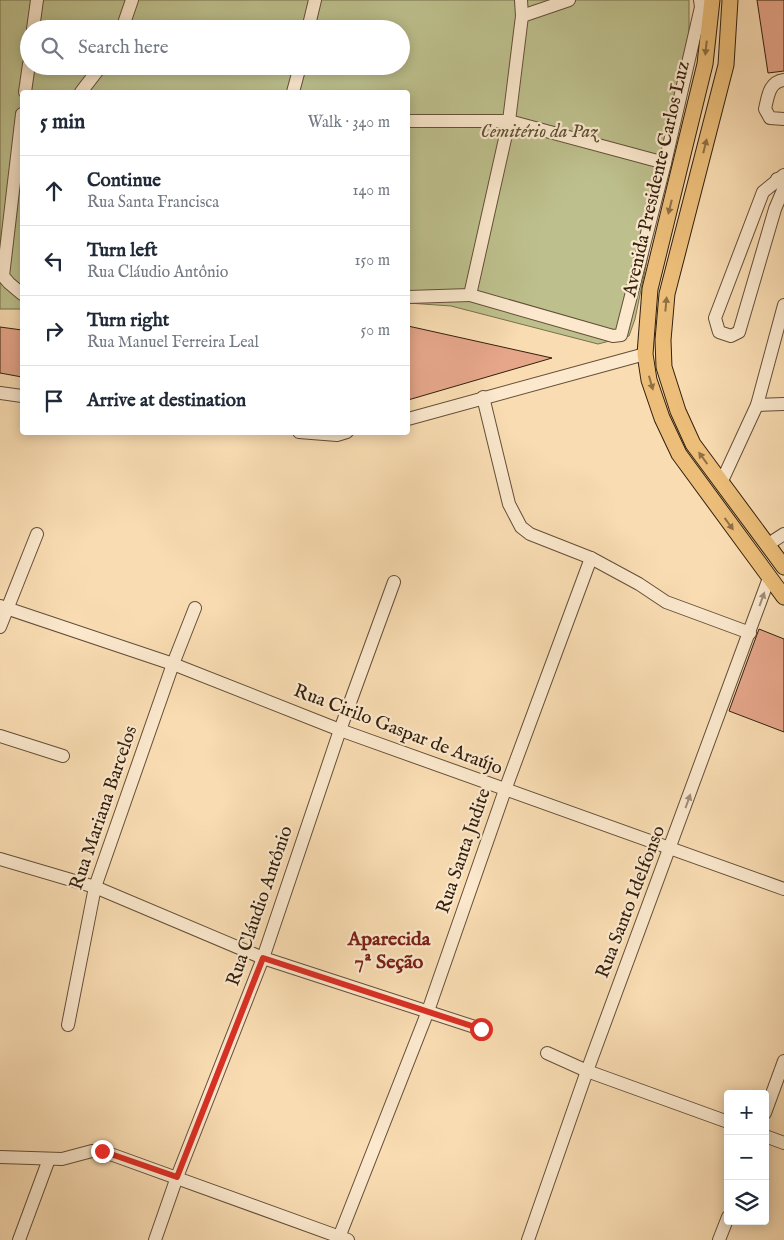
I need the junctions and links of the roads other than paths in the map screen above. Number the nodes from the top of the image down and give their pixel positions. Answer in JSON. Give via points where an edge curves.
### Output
{"nodes":[{"id":1,"x":37,"y":0,"type":"edge"},
{"id":2,"x":132,"y":0,"type":"edge"},
{"id":3,"x":315,"y":0,"type":"edge"},
{"id":4,"x":521,"y":0,"type":"edge"},
{"id":5,"x":569,"y":0,"type":"edge"},
{"id":6,"x":700,"y":0,"type":"edge"},
{"id":7,"x":712,"y":0,"type":"edge"},
{"id":8,"x":730,"y":0,"type":"edge"},
{"id":9,"x":522,"y":16,"type":"junction"},
{"id":10,"x":34,"y":20,"type":"edge"},
{"id":11,"x":125,"y":20,"type":"edge"},
{"id":12,"x":310,"y":20,"type":"edge"},
{"id":13,"x":27,"y":75,"type":"edge"},
{"id":14,"x":94,"y":75,"type":"edge"},
{"id":15,"x":298,"y":75,"type":"edge"},
{"id":16,"x":784,"y":80,"type":"edge"},
{"id":17,"x":25,"y":90,"type":"edge"},
{"id":18,"x":83,"y":90,"type":"edge"},
{"id":19,"x":294,"y":90,"type":"edge"},
{"id":20,"x":784,"y":119,"type":"edge"},
{"id":21,"x":410,"y":121,"type":"edge"},
{"id":22,"x":509,"y":121,"type":"junction"},
{"id":23,"x":20,"y":153,"type":"edge"},
{"id":24,"x":665,"y":164,"type":"junction"},
{"id":25,"x":780,"y":177,"type":"edge"},
{"id":26,"x":749,"y":232,"type":"junction"},
{"id":27,"x":767,"y":239,"type":"junction"},
{"id":28,"x":20,"y":292,"type":"edge"},
{"id":29,"x":470,"y":295,"type":"junction"},
{"id":30,"x":410,"y":297,"type":"edge"},
{"id":31,"x":784,"y":305,"type":"edge"},
{"id":32,"x":645,"y":354,"type":"junction"},
{"id":33,"x":0,"y":392,"type":"edge"},
{"id":34,"x":20,"y":396,"type":"edge"},
{"id":35,"x":483,"y":397,"type":"junction"},
{"id":36,"x":784,"y":404,"type":"edge"},
{"id":37,"x":757,"y":405,"type":"junction"},
{"id":38,"x":410,"y":418,"type":"edge"},
{"id":39,"x":721,"y":483,"type":"junction"},
{"id":40,"x":37,"y":534,"type":"dead end"},
{"id":41,"x":784,"y":534,"type":"edge"},
{"id":42,"x":767,"y":545,"type":"junction"},
{"id":43,"x":591,"y":558,"type":"junction"},
{"id":44,"x":784,"y":567,"type":"edge"},
{"id":45,"x":769,"y":578,"type":"junction"},
{"id":46,"x":394,"y":582,"type":"dead end"},
{"id":47,"x":784,"y":597,"type":"edge"},
{"id":48,"x":3,"y":607,"type":"edge"},
{"id":49,"x":196,"y":608,"type":"dead end"},
{"id":50,"x":0,"y":627,"type":"edge"},
{"id":51,"x":750,"y":633,"type":"junction"},
{"id":52,"x":173,"y":664,"type":"junction"},
{"id":53,"x":340,"y":730,"type":"junction"},
{"id":54,"x":0,"y":736,"type":"edge"},
{"id":55,"x":64,"y":756,"type":"dead end"},
{"id":56,"x":505,"y":790,"type":"junction"},
{"id":57,"x":672,"y":847,"type":"junction"},
{"id":58,"x":0,"y":859,"type":"edge"},
{"id":59,"x":95,"y":887,"type":"junction"},
{"id":60,"x":784,"y":889,"type":"edge"},
{"id":61,"x":263,"y":958,"type":"junction"},
{"id":62,"x":428,"y":1011,"type":"junction"},
{"id":63,"x":68,"y":1025,"type":"dead end"},
{"id":64,"x":481,"y":1029,"type":"dead end"},
{"id":65,"x":546,"y":1054,"type":"dead end"},
{"id":66,"x":784,"y":1061,"type":"edge"},
{"id":67,"x":587,"y":1071,"type":"junction"},
{"id":68,"x":769,"y":1102,"type":"edge"},
{"id":69,"x":724,"y":1121,"type":"edge"},
{"id":70,"x":769,"y":1138,"type":"edge"},
{"id":71,"x":784,"y":1144,"type":"edge"},
{"id":72,"x":0,"y":1157,"type":"edge"},
{"id":73,"x":49,"y":1158,"type":"junction"},
{"id":74,"x":177,"y":1177,"type":"junction"},
{"id":75,"x":725,"y":1225,"type":"edge"},
{"id":76,"x":342,"y":1239,"type":"edge"},
{"id":77,"x":19,"y":1240,"type":"edge"},
{"id":78,"x":155,"y":1240,"type":"edge"},
{"id":79,"x":528,"y":1240,"type":"edge"},
{"id":80,"x":719,"y":1240,"type":"edge"}],
"edges":[{"from":1,"to":10,"type":"street"},
{"from":2,"to":11,"type":"street"},
{"from":3,"to":12,"type":"street"},
{"from":4,"to":9,"type":"street"},
{"from":5,"to":9,"type":"street"},
{"from":6,"to":24,"type":"street"},
{"from":7,"to":32,"type":"main road","name":"Avenida Presidente Carlos Luz","one_way":true,"via":[[705,64],[650,289]]},
{"from":39,"to":8,"type":"main road","name":"Avenida Presidente Carlos Luz","one_way":true,"via":[[693,444],[678,411],[664,367],[663,340],[667,294],[726,65]]},
{"from":9,"to":22,"type":"street"},
{"from":13,"to":17,"type":"street"},
{"from":14,"to":18,"type":"street"},
{"from":15,"to":19,"type":"street"},
{"from":16,"to":20,"type":"street","via":[[771,87],[765,109],[770,118]]},
{"from":21,"to":22,"type":"street"},
{"from":22,"to":24,"type":"street"},
{"from":22,"to":29,"type":"street"},
{"from":23,"to":28,"type":"street","via":[[3,276]]},
{"from":24,"to":29,"type":"street","via":[[621,335],[613,336]]},
{"from":25,"to":26,"type":"street","via":[[763,192]]},
{"from":25,"to":27,"type":"street","via":[[783,190]]},
{"from":26,"to":27,"type":"street"},
{"from":26,"to":27,"type":"street","via":[[714,318],[719,332],[731,336],[739,332]]},
{"from":29,"to":30,"type":"street"},
{"from":31,"to":37,"type":"street"},
{"from":32,"to":35,"type":"street"},
{"from":32,"to":45,"type":"main road","name":"Avenida Presidente Carlos Luz","one_way":true,"via":[[649,380],[679,454]]},
{"from":33,"to":34,"type":"street"},
{"from":35,"to":38,"type":"street"},
{"from":35,"to":43,"type":"street","via":[[514,516],[521,527],[530,534]]},
{"from":36,"to":37,"type":"street"},
{"from":37,"to":39,"type":"street"},
{"from":39,"to":42,"type":"main road","name":"Avenida Presidente Carlos Luz"},
{"from":40,"to":48,"type":"street"},
{"from":41,"to":42,"type":"street"},
{"from":42,"to":44,"type":"main road","name":"Avenida Presidente Carlos Luz"},
{"from":43,"to":51,"type":"street","via":[[666,602]]},
{"from":43,"to":56,"type":"street","name":"Rua Santa Judite"},
{"from":45,"to":47,"type":"main road","name":"Avenida Presidente Carlos Luz"},
{"from":51,"to":45,"type":"street","name":"Rua Santo Idelfonso","one_way":true},
{"from":46,"to":53,"type":"street","name":"Rua Cláudio Antônio"},
{"from":48,"to":50,"type":"street"},
{"from":48,"to":52,"type":"street","name":"Rua Cirilo Gaspar de Araújo"},
{"from":49,"to":52,"type":"street","name":"Rua Mariana Barcelos"},
{"from":57,"to":51,"type":"street","name":"Rua Santo Idelfonso","one_way":true},
{"from":52,"to":53,"type":"street","name":"Rua Cirilo Gaspar de Araújo"},
{"from":52,"to":59,"type":"street","name":"Rua Mariana Barcelos"},
{"from":53,"to":56,"type":"street","name":"Rua Cirilo Gaspar de Araújo"},
{"from":53,"to":61,"type":"street","name":"Rua Cláudio Antônio"},
{"from":54,"to":55,"type":"street"},
{"from":56,"to":57,"type":"street","name":"Rua Cirilo Gaspar de Araújo"},
{"from":56,"to":62,"type":"street","name":"Rua Santa Judite"},
{"from":57,"to":60,"type":"street","name":"Rua Cirilo Gaspar de Araújo"},
{"from":57,"to":67,"type":"street","name":"Rua Santo Idelfonso"},
{"from":58,"to":59,"type":"street"},
{"from":59,"to":61,"type":"street"},
{"from":59,"to":63,"type":"street","name":"Rua Mariana Barcelos"},
{"from":61,"to":62,"type":"street"},
{"from":61,"to":74,"type":"street","name":"Rua Cláudio Antônio"},
{"from":62,"to":64,"type":"street"},
{"from":62,"to":76,"type":"street","name":"Rua Santa Judite"},
{"from":65,"to":67,"type":"street"},
{"from":66,"to":68,"type":"street"},
{"from":67,"to":69,"type":"street"},
{"from":67,"to":79,"type":"street","name":"Rua Santo Idelfonso"},
{"from":70,"to":71,"type":"street"},
{"from":72,"to":73,"type":"street"},
{"from":73,"to":74,"type":"street","via":[[62,1159],[92,1150],[102,1151]]},
{"from":73,"to":77,"type":"street"},
{"from":74,"to":76,"type":"street"},
{"from":74,"to":78,"type":"street","name":"Rua Cláudio Antônio"},
{"from":75,"to":80,"type":"street"}]}
